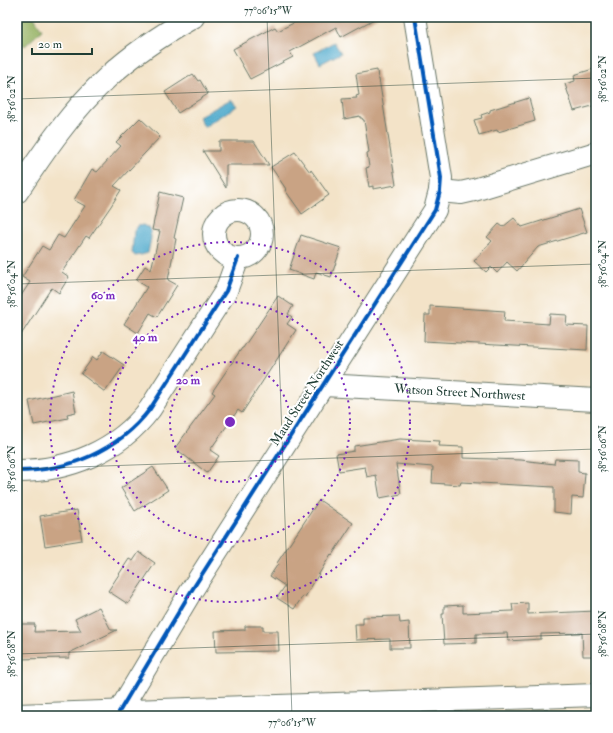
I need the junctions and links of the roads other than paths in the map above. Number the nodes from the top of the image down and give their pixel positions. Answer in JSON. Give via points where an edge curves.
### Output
{"nodes":[{"id":1,"x":415,"y":17,"type":"edge"},
{"id":2,"x":188,"y":18,"type":"edge"},
{"id":3,"x":596,"y":153,"type":"edge"},
{"id":4,"x":440,"y":191,"type":"junction"},
{"id":5,"x":17,"y":192,"type":"edge"},
{"id":6,"x":238,"y":258,"type":"dead end"},
{"id":7,"x":324,"y":385,"type":"junction"},
{"id":8,"x":596,"y":400,"type":"edge"},
{"id":9,"x":17,"y":471,"type":"edge"},
{"id":10,"x":596,"y":695,"type":"edge"},
{"id":11,"x":119,"y":712,"type":"junction"},
{"id":12,"x":17,"y":715,"type":"edge"}],
"edges":[{"from":1,"to":4,"type":"street","name":"Maud Street Northwest","via":[[440,168]]},
{"from":2,"to":5,"type":"street","via":[[141,50],[95,90],[63,126]]},
{"from":3,"to":4,"type":"street","via":[[474,190],[461,193]]},
{"from":4,"to":7,"type":"street","name":"Maud Street Northwest","via":[[431,218]]},
{"from":6,"to":9,"type":"street","via":[[226,291],[138,424],[113,444],[85,459],[54,468]]},
{"from":7,"to":8,"type":"street","name":"Watson Street Northwest"},
{"from":7,"to":11,"type":"street","name":"Maud Street Northwest","via":[[190,593]]},
{"from":10,"to":11,"type":"street"},
{"from":11,"to":12,"type":"street"}]}
